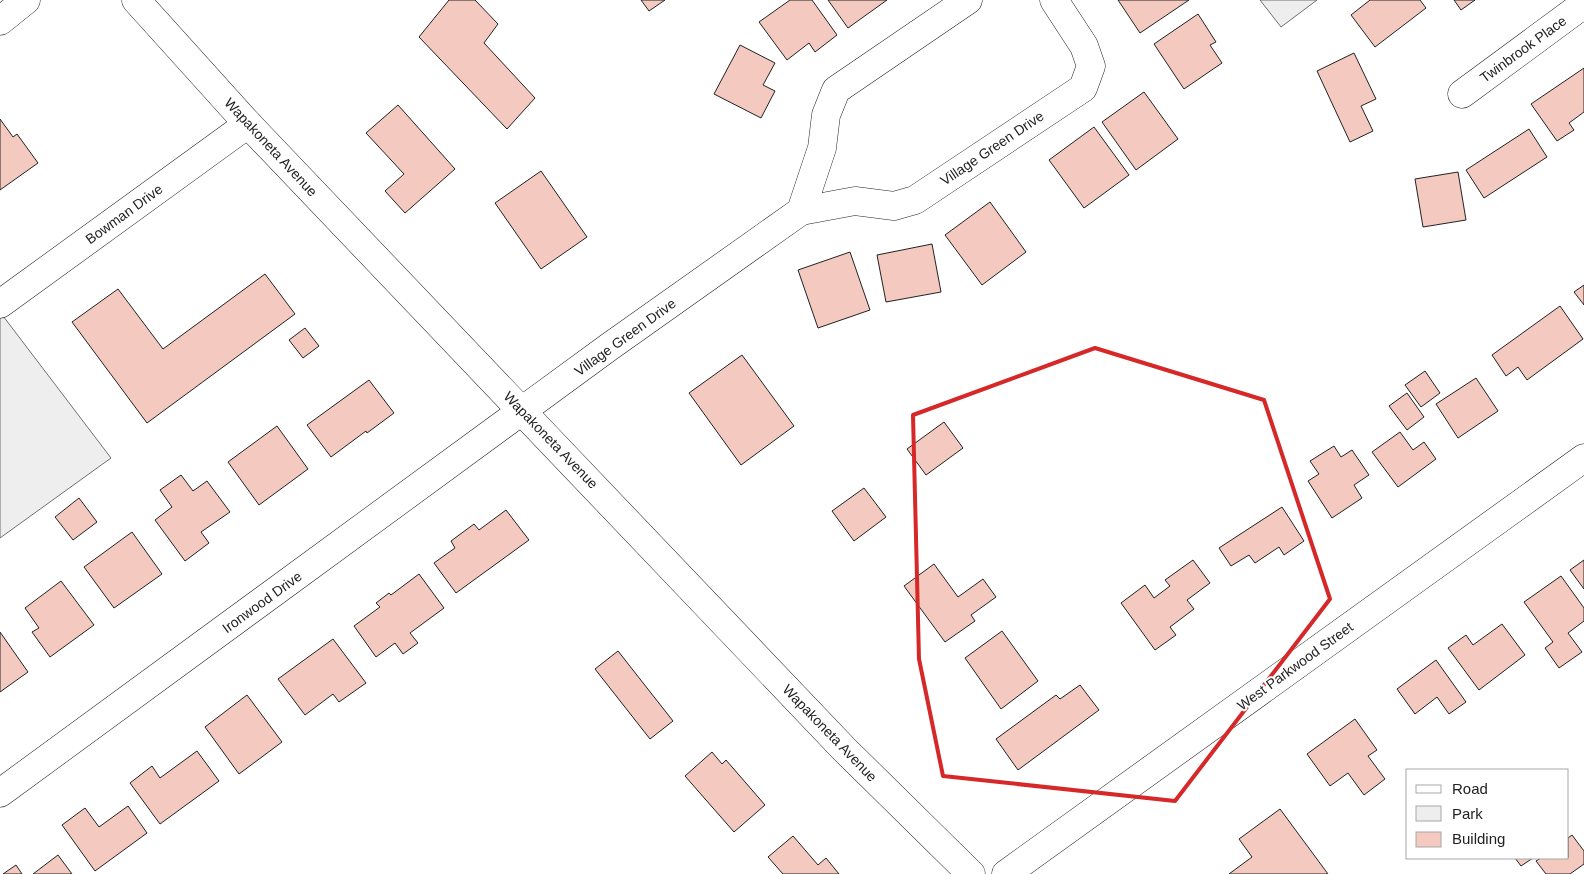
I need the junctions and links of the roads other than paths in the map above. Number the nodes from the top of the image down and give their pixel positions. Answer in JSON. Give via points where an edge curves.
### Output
{"nodes":[{"id":1,"x":26,"y":0,"type":"edge"},
{"id":2,"x":136,"y":0,"type":"edge"},
{"id":3,"x":968,"y":0,"type":"edge"},
{"id":4,"x":1054,"y":0,"type":"edge"},
{"id":5,"x":1584,"y":4,"type":"edge"},
{"id":6,"x":0,"y":21,"type":"edge"},
{"id":7,"x":1462,"y":94,"type":"dead end"},
{"id":8,"x":248,"y":124,"type":"junction"},
{"id":9,"x":801,"y":211,"type":"junction"},
{"id":10,"x":0,"y":304,"type":"edge"},
{"id":11,"x":523,"y":411,"type":"junction"},
{"id":12,"x":1584,"y":458,"type":"edge"},
{"id":13,"x":0,"y":793,"type":"edge"},
{"id":14,"x":971,"y":874,"type":"edge"},
{"id":15,"x":1006,"y":874,"type":"edge"}],
"edges":[{"from":1,"to":6,"type":"street"},
{"from":2,"to":8,"type":"street","name":"Wapakoneta Avenue"},
{"from":3,"to":9,"type":"street","via":[[836,90],[826,115],[822,148]]},
{"from":4,"to":9,"type":"street","name":"Village Green Drive","via":[[1084,46],[1091,66],[1083,88],[914,200],[894,206],[855,201]]},
{"from":5,"to":7,"type":"street","name":"Twinbrook Place"},
{"from":8,"to":10,"type":"street","name":"Bowman Drive"},
{"from":8,"to":11,"type":"street","name":"Wapakoneta Avenue"},
{"from":9,"to":11,"type":"street","name":"Village Green Drive"},
{"from":11,"to":13,"type":"street","name":"Ironwood Drive"},
{"from":11,"to":14,"type":"street","name":"Wapakoneta Avenue","via":[[844,749]]},
{"from":12,"to":15,"type":"street","name":"West Parkwood Street"}]}
